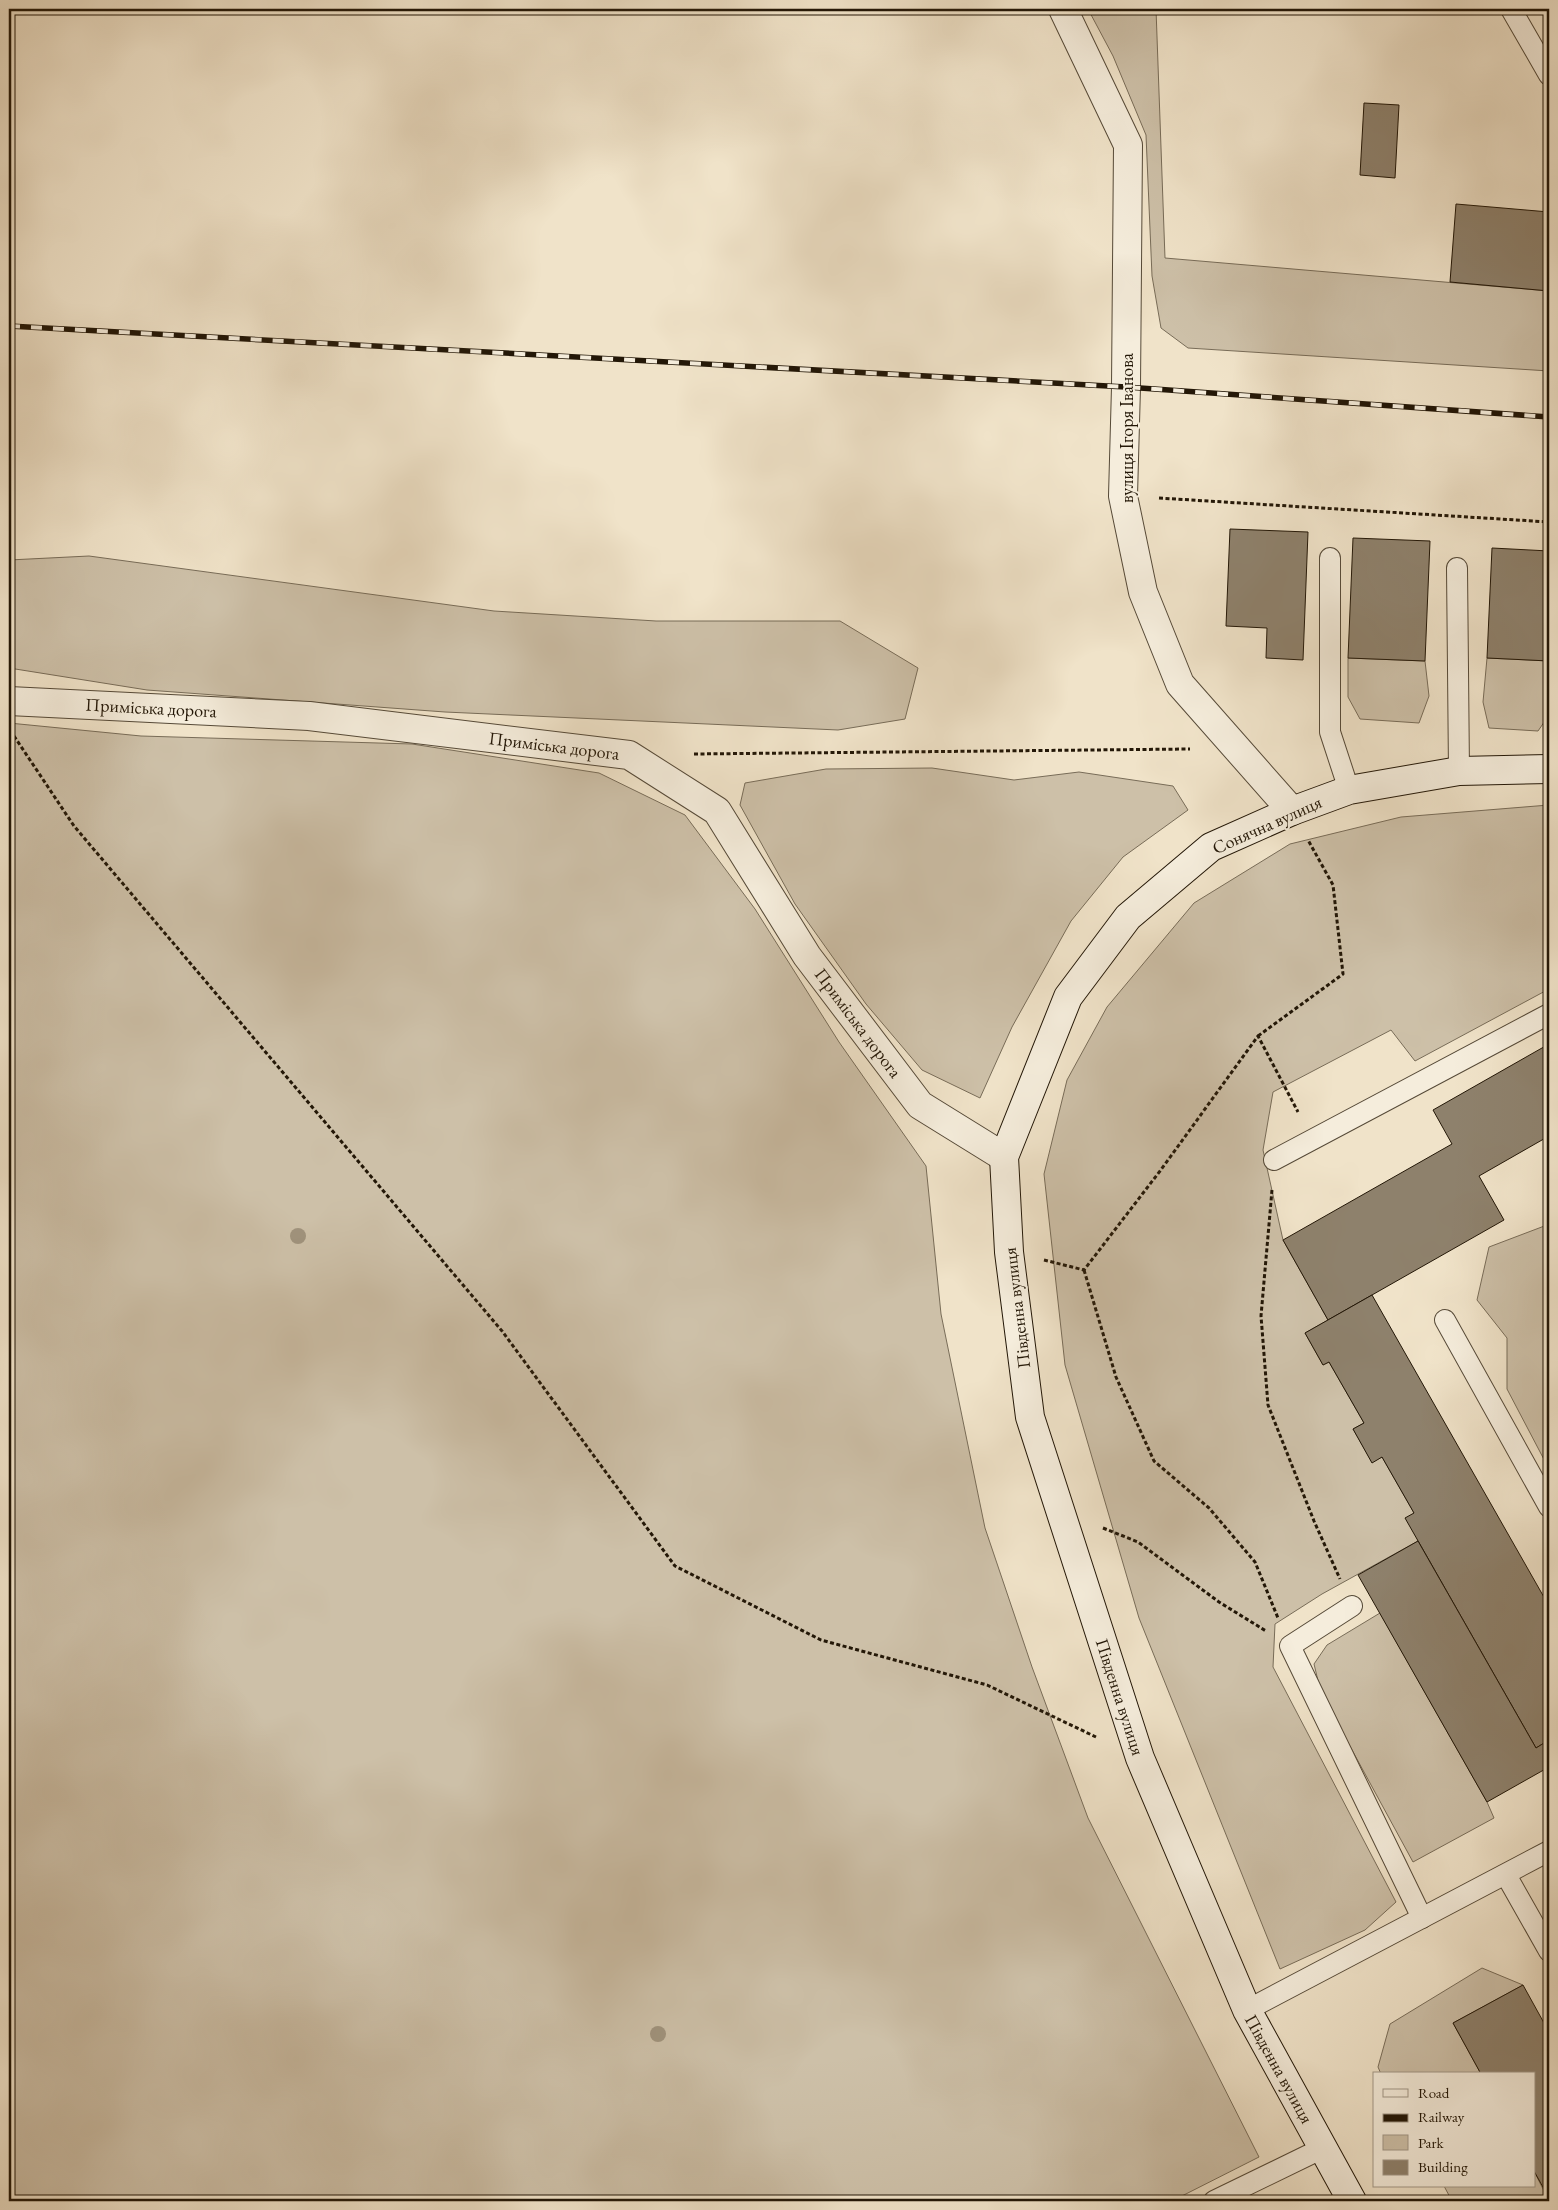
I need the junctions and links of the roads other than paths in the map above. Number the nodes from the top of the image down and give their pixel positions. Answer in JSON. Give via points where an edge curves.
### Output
{"nodes":[{"id":1,"x":1063,"y":9,"type":"edge"},
{"id":2,"x":1511,"y":9,"type":"edge"},
{"id":3,"x":1549,"y":75,"type":"edge"},
{"id":4,"x":1330,"y":558,"type":"dead end"},
{"id":5,"x":1458,"y":568,"type":"dead end"},
{"id":6,"x":9,"y":701,"type":"edge"},
{"id":7,"x":1549,"y":769,"type":"edge"},
{"id":8,"x":1460,"y":771,"type":"junction"},
{"id":9,"x":1349,"y":790,"type":"junction"},
{"id":10,"x":1292,"y":811,"type":"junction"},
{"id":11,"x":1549,"y":1014,"type":"edge"},
{"id":12,"x":1004,"y":1158,"type":"junction"},
{"id":13,"x":1274,"y":1160,"type":"road end"},
{"id":14,"x":1445,"y":1320,"type":"dead end"},
{"id":15,"x":1549,"y":1507,"type":"edge"},
{"id":16,"x":1352,"y":1606,"type":"road end"},
{"id":17,"x":1549,"y":1851,"type":"edge"},
{"id":18,"x":1506,"y":1874,"type":"junction"},
{"id":19,"x":1422,"y":1918,"type":"junction"},
{"id":20,"x":1549,"y":1951,"type":"edge"},
{"id":21,"x":1247,"y":2010,"type":"junction"},
{"id":22,"x":1323,"y":2148,"type":"junction"},
{"id":23,"x":1214,"y":2201,"type":"edge"},
{"id":24,"x":1352,"y":2201,"type":"edge"}],
"edges":[{"from":1,"to":10,"type":"street","name":"вулиця Ігоря Іванова","via":[[1128,145],[1123,496],[1143,592],[1180,684]]},
{"from":2,"to":3,"type":"lane"},
{"from":4,"to":9,"type":"lane","via":[[1330,732]]},
{"from":5,"to":8,"type":"lane"},
{"from":6,"to":12,"type":"street","name":"Приміська дорога","via":[[310,716],[629,755],[716,811],[807,956],[920,1105]]},
{"from":7,"to":8,"type":"street","name":"Сонячна вулиця"},
{"from":8,"to":9,"type":"street","name":"Сонячна вулиця"},
{"from":9,"to":10,"type":"street","name":"Сонячна вулиця"},
{"from":10,"to":12,"type":"street","name":"Сонячна вулиця","via":[[1211,847],[1128,917],[1068,997]]},
{"from":11,"to":13,"type":"lane"},
{"from":12,"to":21,"type":"street","name":"Південна вулиця","via":[[1009,1252],[1030,1417],[1140,1758]]},
{"from":14,"to":15,"type":"lane"},
{"from":16,"to":19,"type":"lane","via":[[1290,1646]]},
{"from":17,"to":18,"type":"lane"},
{"from":18,"to":19,"type":"lane"},
{"from":18,"to":20,"type":"lane"},
{"from":19,"to":21,"type":"lane"},
{"from":21,"to":22,"type":"street","name":"Південна вулиця"},
{"from":22,"to":23,"type":"lane"},
{"from":22,"to":24,"type":"street","name":"Південна вулиця"}]}
